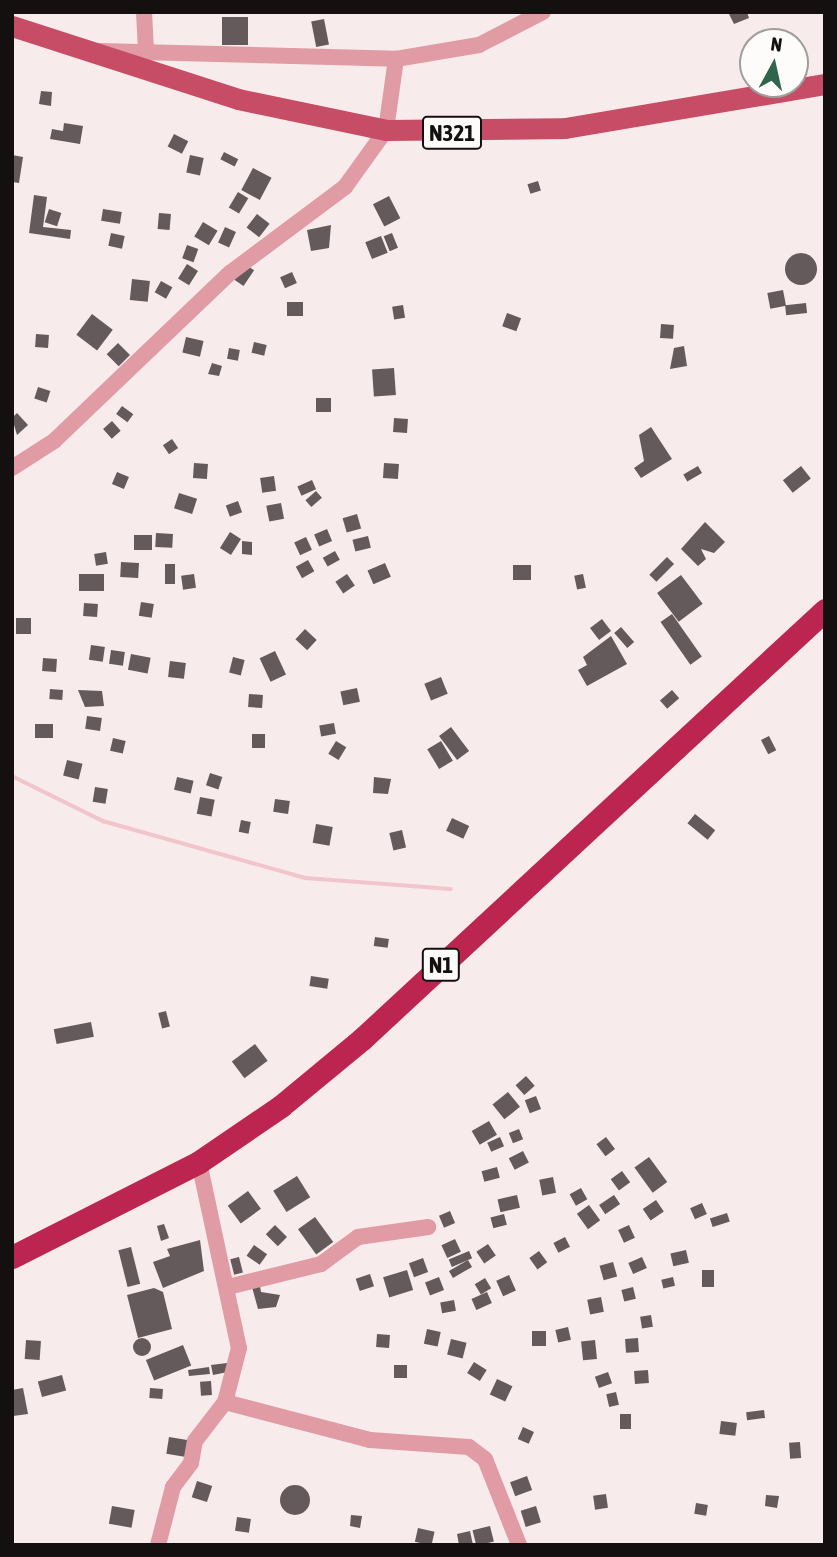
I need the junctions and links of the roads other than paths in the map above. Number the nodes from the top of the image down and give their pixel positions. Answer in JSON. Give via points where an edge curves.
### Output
{"nodes":[{"id":1,"x":144,"y":12,"type":"edge"},
{"id":2,"x":543,"y":12,"type":"edge"},
{"id":3,"x":12,"y":26,"type":"edge"},
{"id":4,"x":146,"y":48,"type":"junction"},
{"id":5,"x":85,"y":52,"type":"junction"},
{"id":6,"x":396,"y":59,"type":"junction"},
{"id":7,"x":825,"y":84,"type":"edge"},
{"id":8,"x":386,"y":130,"type":"junction"},
{"id":9,"x":12,"y":468,"type":"edge"},
{"id":10,"x":825,"y":610,"type":"edge"},
{"id":11,"x":199,"y":1162,"type":"junction"},
{"id":12,"x":428,"y":1227,"type":"dead end"},
{"id":13,"x":12,"y":1257,"type":"edge"},
{"id":14,"x":228,"y":1287,"type":"junction"},
{"id":15,"x":225,"y":1402,"type":"junction"},
{"id":16,"x":158,"y":1545,"type":"edge"},
{"id":17,"x":519,"y":1545,"type":"edge"}],
"edges":[{"from":1,"to":4,"type":"street"},
{"from":2,"to":6,"type":"street","number":"N321","via":[[479,46]]},
{"from":3,"to":5,"type":"main road","number":"N321"},
{"from":4,"to":5,"type":"street","number":"N321"},
{"from":4,"to":6,"type":"street","number":"N321"},
{"from":5,"to":8,"type":"main road","number":"N321","via":[[271,107]]},
{"from":6,"to":8,"type":"street"},
{"from":7,"to":8,"type":"main road","number":"N321","via":[[565,128]]},
{"from":8,"to":9,"type":"street","via":[[345,187],[230,273],[93,406]]},
{"from":10,"to":11,"type":"highway","number":"N1","via":[[362,1039]]},
{"from":11,"to":13,"type":"highway","number":"N1"},
{"from":11,"to":14,"type":"street"},
{"from":12,"to":14,"type":"street","via":[[358,1237],[321,1264]]},
{"from":14,"to":15,"type":"street","via":[[239,1348]]},
{"from":15,"to":16,"type":"street","via":[[195,1441],[191,1463],[173,1487]]},
{"from":15,"to":17,"type":"street","via":[[370,1440],[469,1447],[485,1460]]}]}
